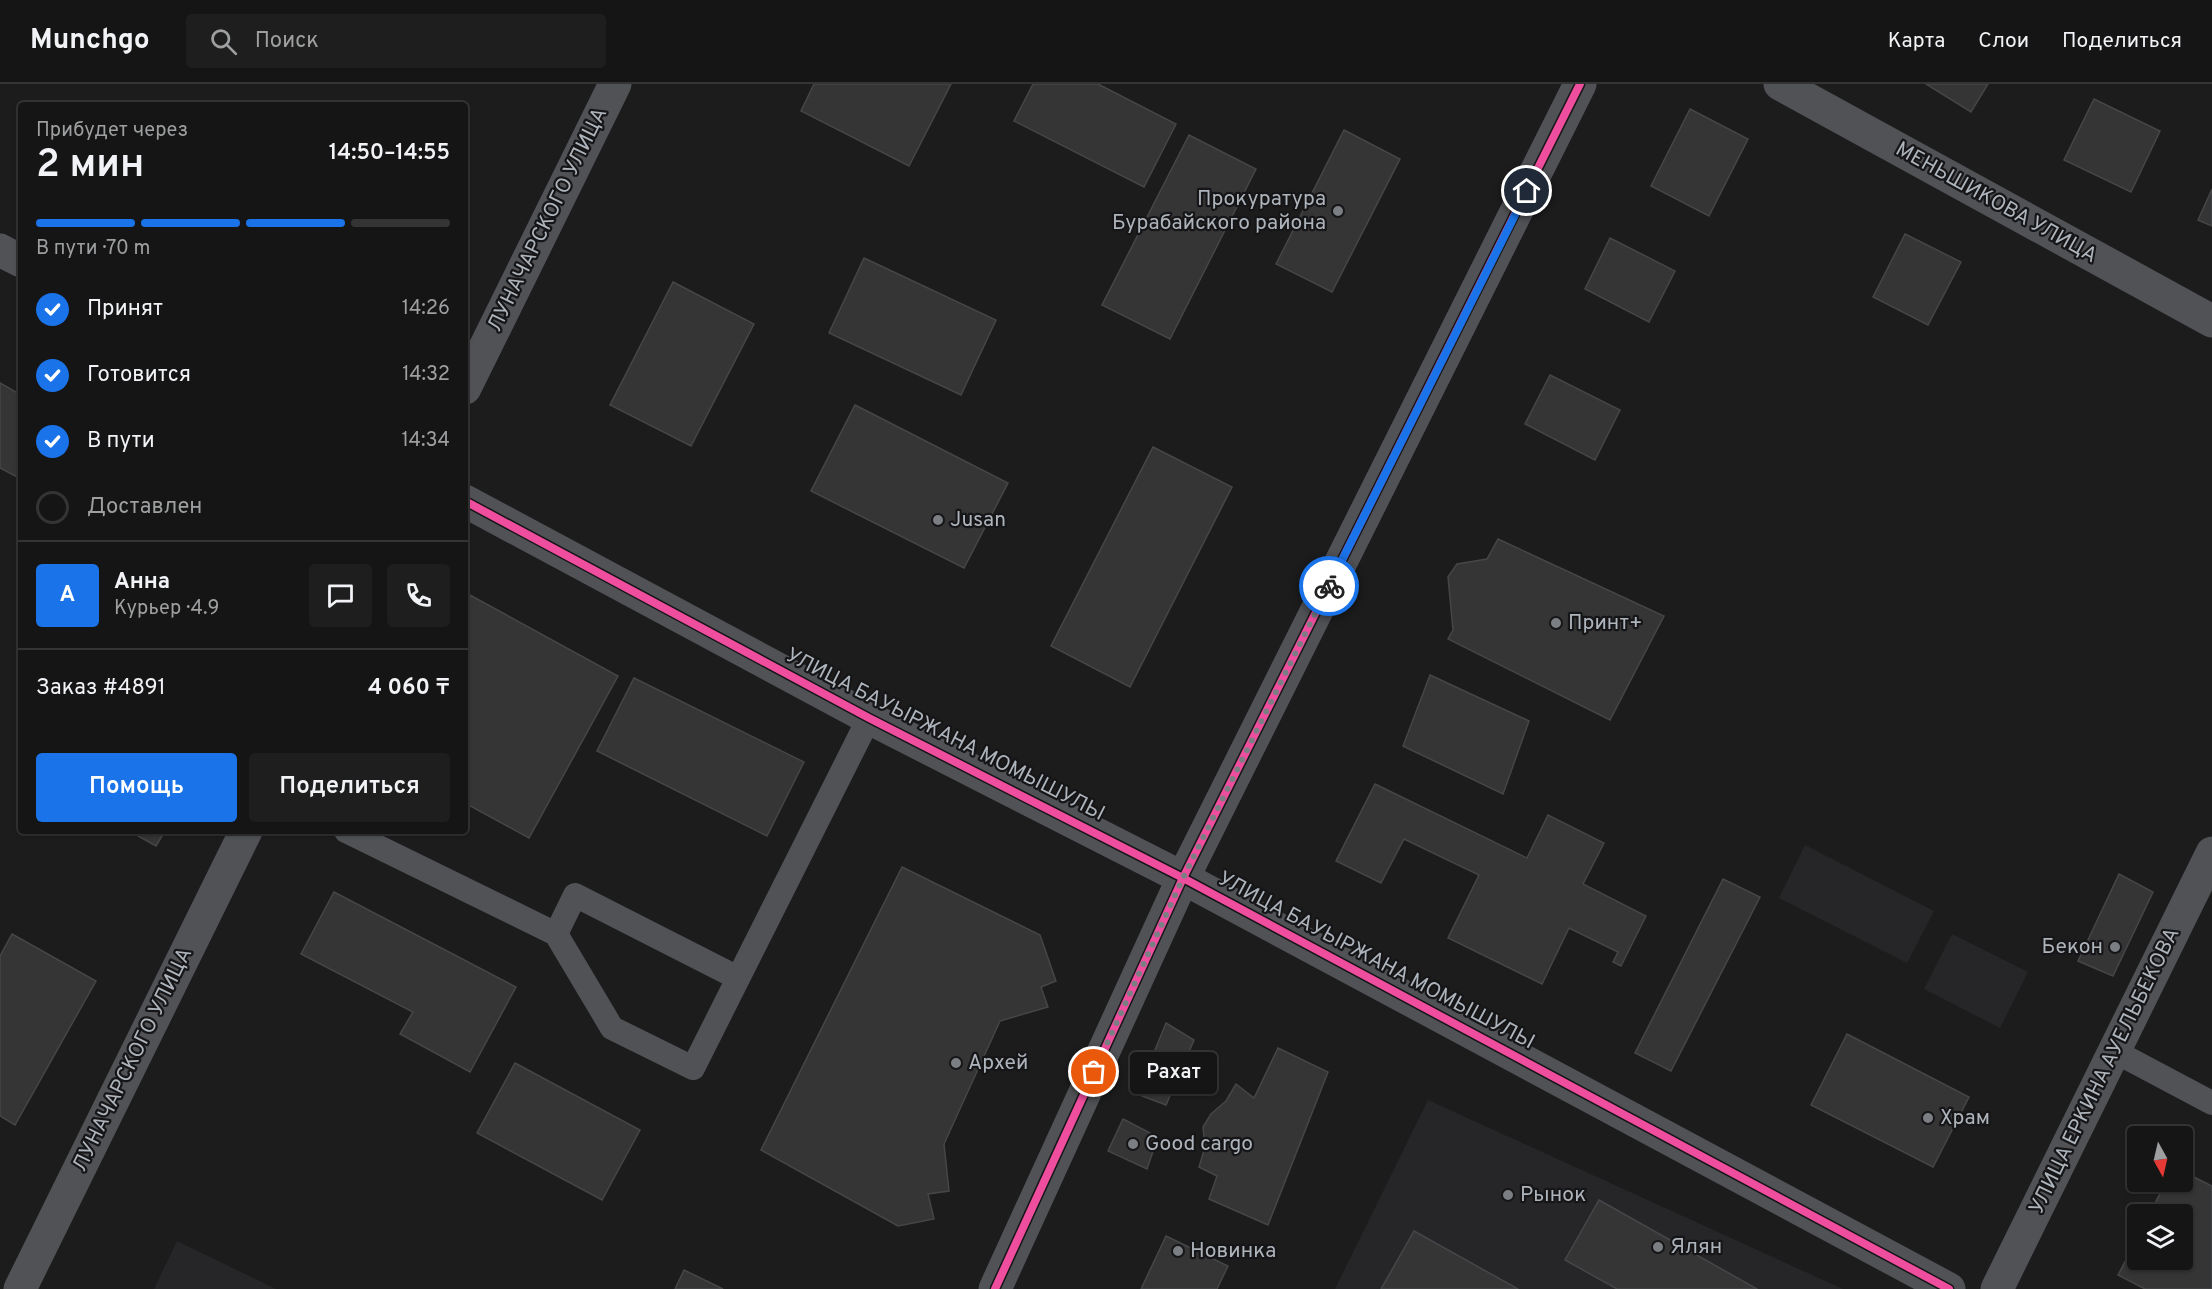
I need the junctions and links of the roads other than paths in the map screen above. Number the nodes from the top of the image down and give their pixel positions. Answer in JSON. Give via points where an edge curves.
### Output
{"nodes":[{"id":1,"x":615,"y":84,"type":"edge"},
{"id":2,"x":1580,"y":84,"type":"edge"},
{"id":3,"x":1780,"y":84,"type":"edge"},
{"id":4,"x":0,"y":250,"type":"edge"},
{"id":5,"x":18,"y":259,"type":"edge"},
{"id":6,"x":2212,"y":321,"type":"edge"},
{"id":7,"x":468,"y":382,"type":"edge"},
{"id":8,"x":468,"y":503,"type":"edge"},
{"id":9,"x":869,"y":718,"type":"junction"},
{"id":10,"x":245,"y":834,"type":"edge"},
{"id":11,"x":352,"y":834,"type":"edge"},
{"id":12,"x":2212,"y":853,"type":"edge"},
{"id":13,"x":1183,"y":878,"type":"junction"},
{"id":14,"x":555,"y":934,"type":"junction"},
{"id":15,"x":738,"y":978,"type":"junction"},
{"id":16,"x":2114,"y":1051,"type":"junction"},
{"id":17,"x":2212,"y":1103,"type":"edge"},
{"id":18,"x":20,"y":1289,"type":"edge"},
{"id":19,"x":995,"y":1289,"type":"edge"},
{"id":20,"x":1948,"y":1289,"type":"edge"},
{"id":21,"x":1997,"y":1289,"type":"edge"}],
"edges":[{"from":1,"to":7,"type":"street","name":"ЛУНАЧАРСКОГО УЛИЦА"},
{"from":2,"to":13,"type":"street"},
{"from":3,"to":6,"type":"street","name":"МЕНЬШИКОВА УЛИЦА"},
{"from":4,"to":5,"type":"street"},
{"from":8,"to":9,"type":"street","name":"УЛИЦА БАУЫРЖАНА МОМЫШУЛЫ"},
{"from":9,"to":13,"type":"street","name":"УЛИЦА БАУЫРЖАНА МОМЫШУЛЫ"},
{"from":9,"to":15,"type":"lane"},
{"from":10,"to":18,"type":"street","name":"ЛУНАЧАРСКОГО УЛИЦА"},
{"from":11,"to":14,"type":"lane"},
{"from":12,"to":16,"type":"street","name":"УЛИЦА ЕРКИНА АУЕЛЬБЕКОВА"},
{"from":13,"to":19,"type":"street"},
{"from":13,"to":20,"type":"street","name":"УЛИЦА БАУЫРЖАНА МОМЫШУЛЫ"},
{"from":14,"to":15,"type":"lane","via":[[575,895]]},
{"from":14,"to":15,"type":"lane","via":[[612,1028],[693,1068]]},
{"from":16,"to":17,"type":"lane"},
{"from":16,"to":21,"type":"street","name":"УЛИЦА ЕРКИНА АУЕЛЬБЕКОВА"}]}
